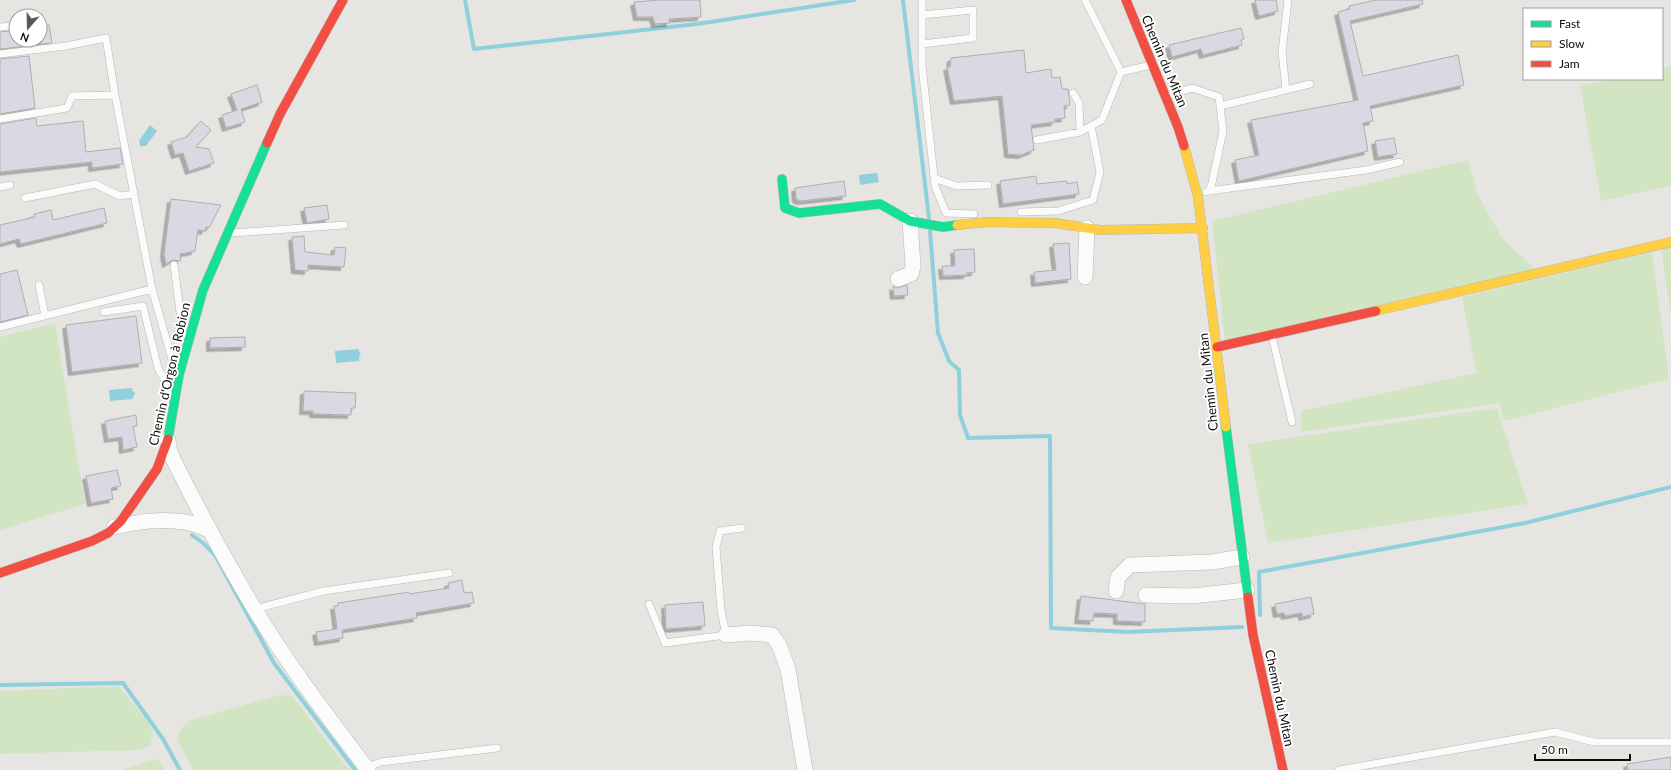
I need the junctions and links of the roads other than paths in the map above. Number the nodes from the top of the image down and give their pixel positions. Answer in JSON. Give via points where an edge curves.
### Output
{"nodes":[{"id":1,"x":343,"y":0,"type":"edge"},
{"id":2,"x":922,"y":0,"type":"edge"},
{"id":3,"x":1086,"y":0,"type":"edge"},
{"id":4,"x":1126,"y":0,"type":"edge"},
{"id":5,"x":1288,"y":0,"type":"edge"},
{"id":6,"x":922,"y":15,"type":"junction"},
{"id":7,"x":922,"y":44,"type":"junction"},
{"id":8,"x":0,"y":54,"type":"edge"},
{"id":9,"x":1153,"y":65,"type":"junction"},
{"id":10,"x":1121,"y":72,"type":"junction"},
{"id":11,"x":1310,"y":84,"type":"dead end"},
{"id":12,"x":1286,"y":90,"type":"junction"},
{"id":13,"x":1072,"y":92,"type":"dead end"},
{"id":14,"x":115,"y":95,"type":"junction"},
{"id":15,"x":1166,"y":96,"type":"junction"},
{"id":16,"x":1220,"y":106,"type":"junction"},
{"id":17,"x":0,"y":119,"type":"edge"},
{"id":18,"x":1091,"y":126,"type":"junction"},
{"id":19,"x":1080,"y":132,"type":"junction"},
{"id":20,"x":1036,"y":140,"type":"dead end"},
{"id":21,"x":1400,"y":162,"type":"dead end"},
{"id":22,"x":934,"y":178,"type":"junction"},
{"id":23,"x":782,"y":179,"type":"dead end"},
{"id":24,"x":10,"y":185,"type":"dead end"},
{"id":25,"x":988,"y":185,"type":"dead end"},
{"id":26,"x":0,"y":187,"type":"edge"},
{"id":27,"x":1209,"y":190,"type":"junction"},
{"id":28,"x":134,"y":194,"type":"junction"},
{"id":29,"x":1198,"y":197,"type":"junction"},
{"id":30,"x":25,"y":198,"type":"dead end"},
{"id":31,"x":1011,"y":213,"type":"dead end"},
{"id":32,"x":981,"y":214,"type":"dead end"},
{"id":33,"x":910,"y":221,"type":"junction"},
{"id":34,"x":344,"y":225,"type":"dead end"},
{"id":35,"x":1087,"y":228,"type":"junction"},
{"id":36,"x":1203,"y":228,"type":"junction"},
{"id":37,"x":228,"y":233,"type":"junction"},
{"id":38,"x":1671,"y":242,"type":"edge"},
{"id":39,"x":174,"y":265,"type":"dead end"},
{"id":40,"x":1085,"y":277,"type":"dead end"},
{"id":41,"x":898,"y":279,"type":"dead end"},
{"id":42,"x":40,"y":285,"type":"dead end"},
{"id":43,"x":152,"y":290,"type":"junction"},
{"id":44,"x":104,"y":312,"type":"dead end"},
{"id":45,"x":45,"y":316,"type":"junction"},
{"id":46,"x":0,"y":327,"type":"edge"},
{"id":47,"x":1272,"y":334,"type":"junction"},
{"id":48,"x":1217,"y":347,"type":"junction"},
{"id":49,"x":184,"y":353,"type":"junction"},
{"id":50,"x":180,"y":375,"type":"junction"},
{"id":51,"x":176,"y":399,"type":"junction"},
{"id":52,"x":1292,"y":422,"type":"dead end"},
{"id":53,"x":168,"y":440,"type":"junction"},
{"id":54,"x":114,"y":527,"type":"junction"},
{"id":55,"x":742,"y":528,"type":"dead end"},
{"id":56,"x":209,"y":530,"type":"junction"},
{"id":57,"x":1242,"y":557,"type":"junction"},
{"id":58,"x":0,"y":573,"type":"edge"},
{"id":59,"x":449,"y":573,"type":"dead end"},
{"id":60,"x":1247,"y":590,"type":"junction"},
{"id":61,"x":1116,"y":591,"type":"dead end"},
{"id":62,"x":1146,"y":595,"type":"dead end"},
{"id":63,"x":649,"y":604,"type":"dead end"},
{"id":64,"x":254,"y":609,"type":"junction"},
{"id":65,"x":726,"y":635,"type":"junction"},
{"id":66,"x":1671,"y":742,"type":"edge"},
{"id":67,"x":497,"y":748,"type":"dead end"},
{"id":68,"x":367,"y":769,"type":"edge"},
{"id":69,"x":805,"y":770,"type":"edge"},
{"id":70,"x":1283,"y":770,"type":"edge"},
{"id":71,"x":1340,"y":770,"type":"edge"}],
"edges":[{"from":1,"to":37,"type":"street","name":"Chemin d'Orgon à Robion","via":[[280,114]]},
{"from":2,"to":6,"type":"lane"},
{"from":3,"to":10,"type":"lane"},
{"from":4,"to":9,"type":"street","name":"Chemin du Mitan"},
{"from":5,"to":12,"type":"lane","via":[[1282,52]]},
{"from":6,"to":7,"type":"lane"},
{"from":6,"to":7,"type":"lane","via":[[972,10],[973,38]]},
{"from":7,"to":22,"type":"lane"},
{"from":8,"to":14,"type":"lane","via":[[106,38]]},
{"from":9,"to":10,"type":"lane"},
{"from":9,"to":15,"type":"street","name":"Chemin du Mitan"},
{"from":10,"to":18,"type":"lane","via":[[1102,120]]},
{"from":11,"to":12,"type":"lane"},
{"from":12,"to":16,"type":"lane"},
{"from":13,"to":19,"type":"lane","via":[[1079,103]]},
{"from":14,"to":17,"type":"lane","via":[[72,96],[68,108]]},
{"from":14,"to":28,"type":"lane"},
{"from":15,"to":16,"type":"lane","via":[[1192,88],[1220,96]]},
{"from":15,"to":29,"type":"street","name":"Chemin du Mitan","via":[[1178,127]]},
{"from":16,"to":27,"type":"lane","via":[[1222,131]]},
{"from":18,"to":19,"type":"lane"},
{"from":18,"to":31,"type":"lane","via":[[1100,172],[1093,200],[1058,211]]},
{"from":19,"to":20,"type":"lane"},
{"from":21,"to":27,"type":"lane","via":[[1366,170]]},
{"from":22,"to":25,"type":"lane","via":[[956,186]]},
{"from":22,"to":32,"type":"lane","via":[[946,213]]},
{"from":23,"to":33,"type":"street","via":[[785,208],[799,213],[880,204]]},
{"from":24,"to":26,"type":"lane"},
{"from":27,"to":29,"type":"lane"},
{"from":28,"to":30,"type":"lane","via":[[120,196],[95,184]]},
{"from":28,"to":43,"type":"lane"},
{"from":29,"to":36,"type":"street","name":"Chemin du Mitan"},
{"from":33,"to":35,"type":"street","via":[[965,231],[988,222],[1055,223]]},
{"from":33,"to":41,"type":"street","via":[[913,266],[911,274]]},
{"from":34,"to":37,"type":"lane"},
{"from":35,"to":36,"type":"street"},
{"from":35,"to":40,"type":"street"},
{"from":36,"to":48,"type":"street","name":"Chemin du Mitan"},
{"from":37,"to":49,"type":"street","name":"Chemin d'Orgon à Robion","via":[[203,290]]},
{"from":38,"to":47,"type":"street"},
{"from":39,"to":49,"type":"lane"},
{"from":42,"to":45,"type":"lane"},
{"from":43,"to":45,"type":"lane"},
{"from":43,"to":50,"type":"lane","via":[[174,368]]},
{"from":44,"to":51,"type":"lane","via":[[143,306],[158,368]]},
{"from":45,"to":46,"type":"lane"},
{"from":47,"to":48,"type":"street"},
{"from":47,"to":52,"type":"lane"},
{"from":48,"to":57,"type":"street","name":"Chemin du Mitan"},
{"from":49,"to":50,"type":"street","name":"Chemin d'Orgon à Robion"},
{"from":50,"to":51,"type":"street","name":"Chemin d'Orgon à Robion"},
{"from":51,"to":53,"type":"street","name":"Chemin d'Orgon à Robion"},
{"from":53,"to":54,"type":"street","name":"Chemin d'Orgon à Robion","via":[[157,469],[122,521]]},
{"from":53,"to":56,"type":"street","via":[[174,461]]},
{"from":54,"to":56,"type":"street","via":[[164,520],[186,522]]},
{"from":54,"to":58,"type":"street","name":"Chemin d'Orgon à Robion","via":[[92,541]]},
{"from":55,"to":65,"type":"lane","via":[[720,531],[716,547],[721,610]]},
{"from":56,"to":64,"type":"street"},
{"from":57,"to":60,"type":"street","name":"Chemin du Mitan"},
{"from":57,"to":61,"type":"street","via":[[1212,562],[1130,565],[1118,577]]},
{"from":59,"to":64,"type":"lane","via":[[324,592]]},
{"from":60,"to":62,"type":"street","via":[[1192,596]]},
{"from":60,"to":70,"type":"street","name":"Chemin du Mitan","via":[[1253,635]]},
{"from":63,"to":65,"type":"lane","via":[[665,643]]},
{"from":64,"to":68,"type":"street","via":[[314,699]]},
{"from":65,"to":69,"type":"street","via":[[772,635],[779,645],[788,669]]},
{"from":66,"to":71,"type":"lane","via":[[1594,742],[1555,732]]},
{"from":67,"to":68,"type":"lane","via":[[381,762]]}]}
